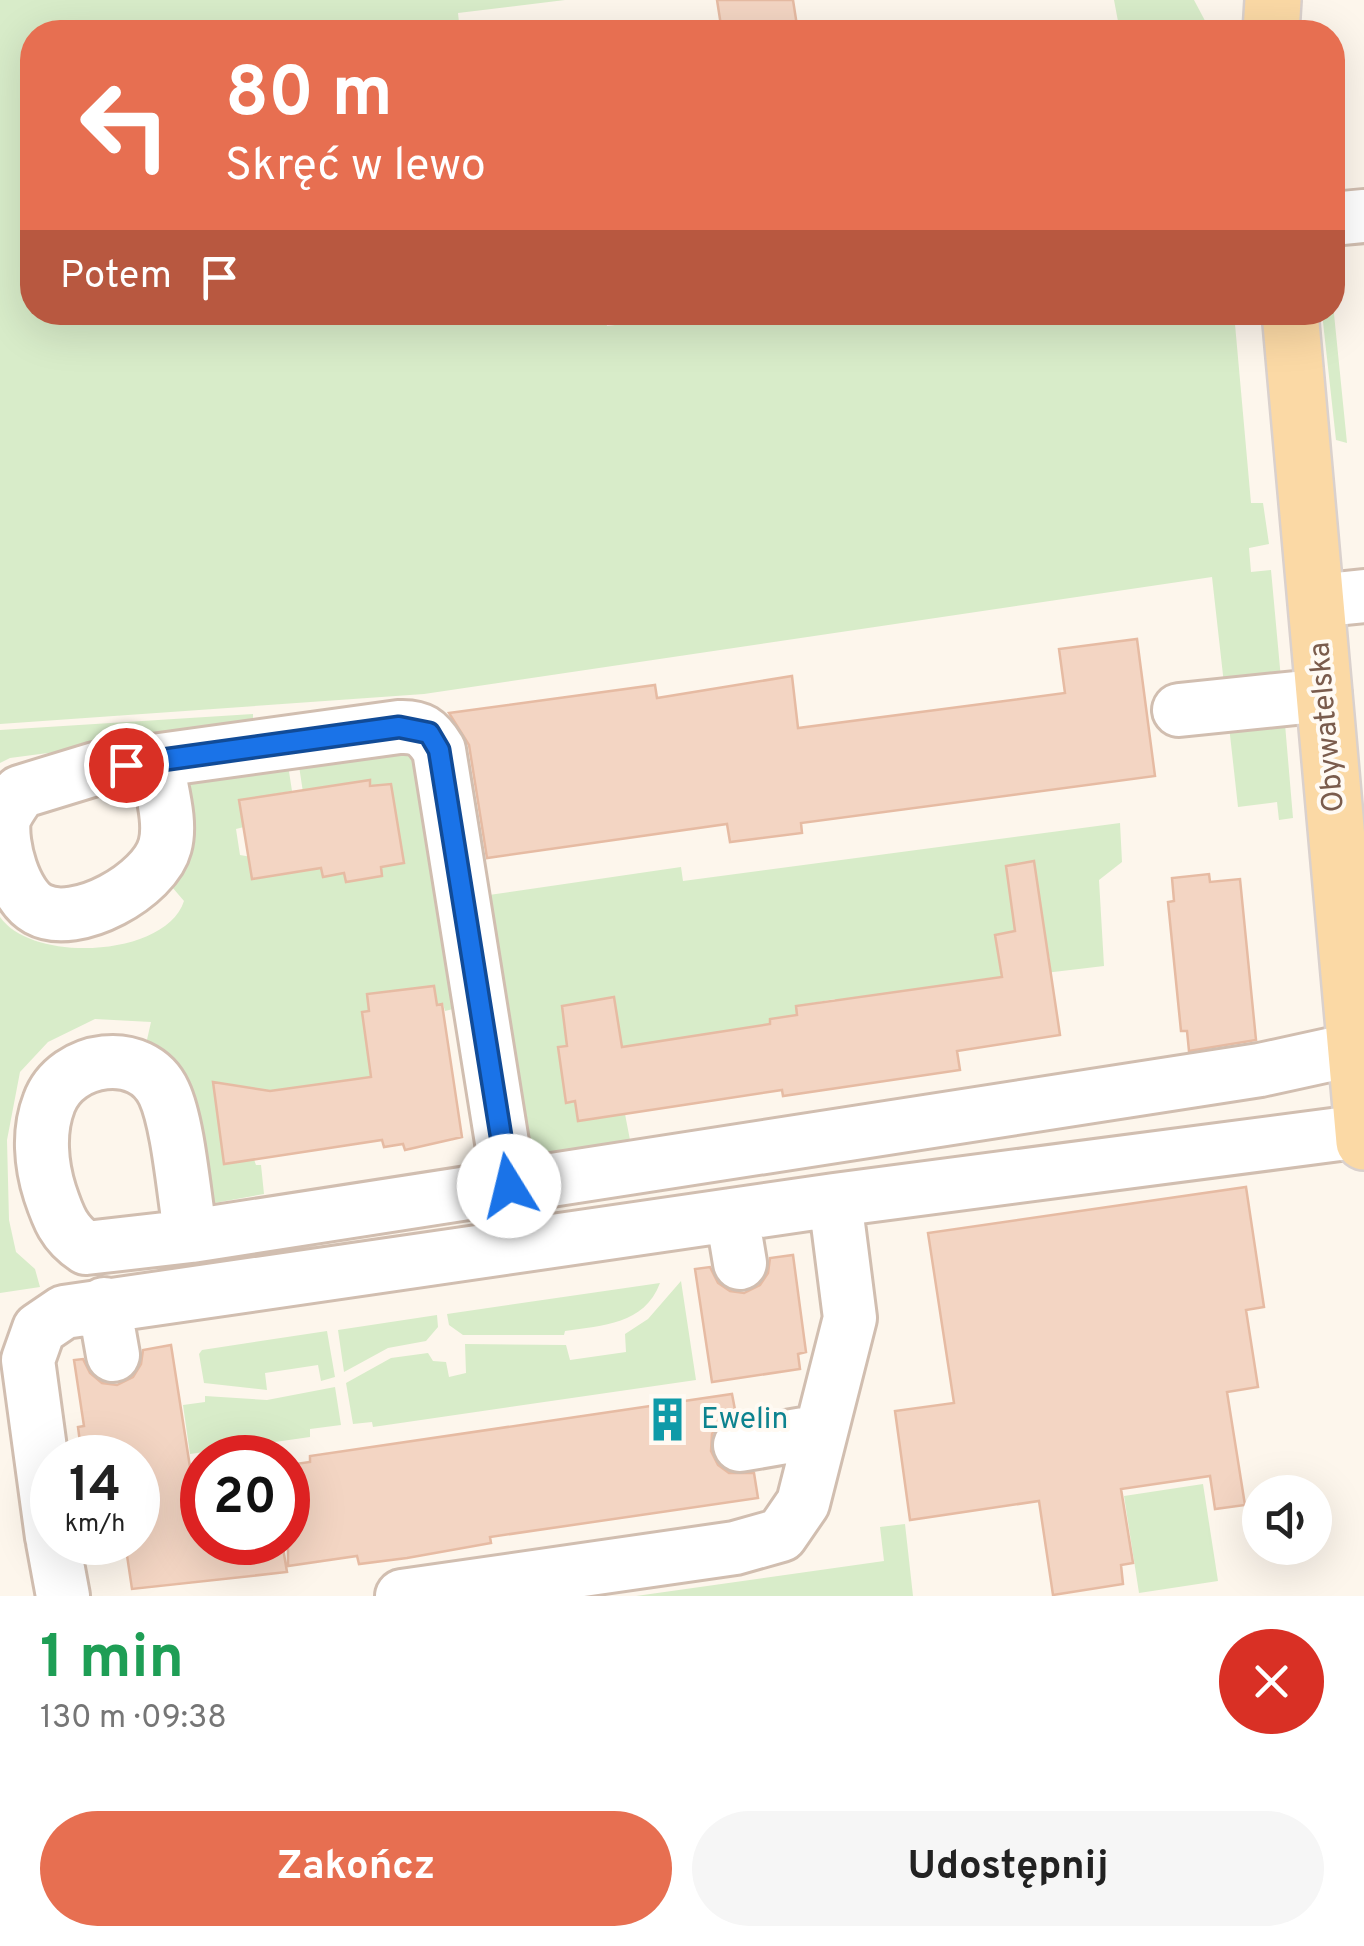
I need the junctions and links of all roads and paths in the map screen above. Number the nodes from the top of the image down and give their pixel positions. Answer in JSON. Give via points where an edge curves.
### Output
{"nodes":[{"id":1,"x":1292,"y":325,"type":"edge"},
{"id":2,"x":1340,"y":599,"type":"edge"},
{"id":3,"x":1325,"y":694,"type":"junction"},
{"id":4,"x":1179,"y":710,"type":"dead end"},
{"id":5,"x":157,"y":760,"type":"dead end"},
{"id":6,"x":1356,"y":1050,"type":"junction"},
{"id":7,"x":1363,"y":1131,"type":"edge"},
{"id":8,"x":1364,"y":1142,"type":"edge"},
{"id":9,"x":509,"y":1186,"type":"junction"},
{"id":10,"x":835,"y":1200,"type":"junction"},
{"id":11,"x":191,"y":1236,"type":"dead end"},
{"id":12,"x":104,"y":1304,"type":"junction"},
{"id":13,"x":113,"y":1355,"type":"dead end"},
{"id":14,"x":821,"y":1431,"type":"junction"},
{"id":15,"x":38,"y":1435,"type":"edge"},
{"id":16,"x":740,"y":1445,"type":"dead end"},
{"id":17,"x":60,"y":1565,"type":"edge"},
{"id":18,"x":63,"y":1596,"type":"edge"},
{"id":19,"x":402,"y":1596,"type":"edge"}],
"edges":[{"from":1,"to":2,"type":"main road","name":"Obywatelska"},
{"from":2,"to":3,"type":"main road","name":"Obywatelska"},
{"from":3,"to":4,"type":"lane"},
{"from":3,"to":6,"type":"main road","name":"Obywatelska"},
{"from":5,"to":9,"type":"lane","via":[[399,727],[429,733],[439,750]]},
{"from":6,"to":7,"type":"main road","name":"Obywatelska"},
{"from":6,"to":9,"type":"lane"},
{"from":7,"to":8,"type":"main road","name":"Obywatelska"},
{"from":7,"to":10,"type":"lane","via":[[987,1202]]},
{"from":9,"to":11,"type":"lane"},
{"from":10,"to":12,"type":"lane","via":[[736,1239]]},
{"from":10,"to":14,"type":"lane","via":[[850,1318]]},
{"from":12,"to":13,"type":"lane"},
{"from":12,"to":15,"type":"lane","via":[[54,1316],[39,1329],[29,1349]]},
{"from":14,"to":16,"type":"lane"},
{"from":14,"to":19,"type":"lane","via":[[803,1504],[781,1535],[735,1548]]},
{"from":17,"to":18,"type":"lane"}]}
